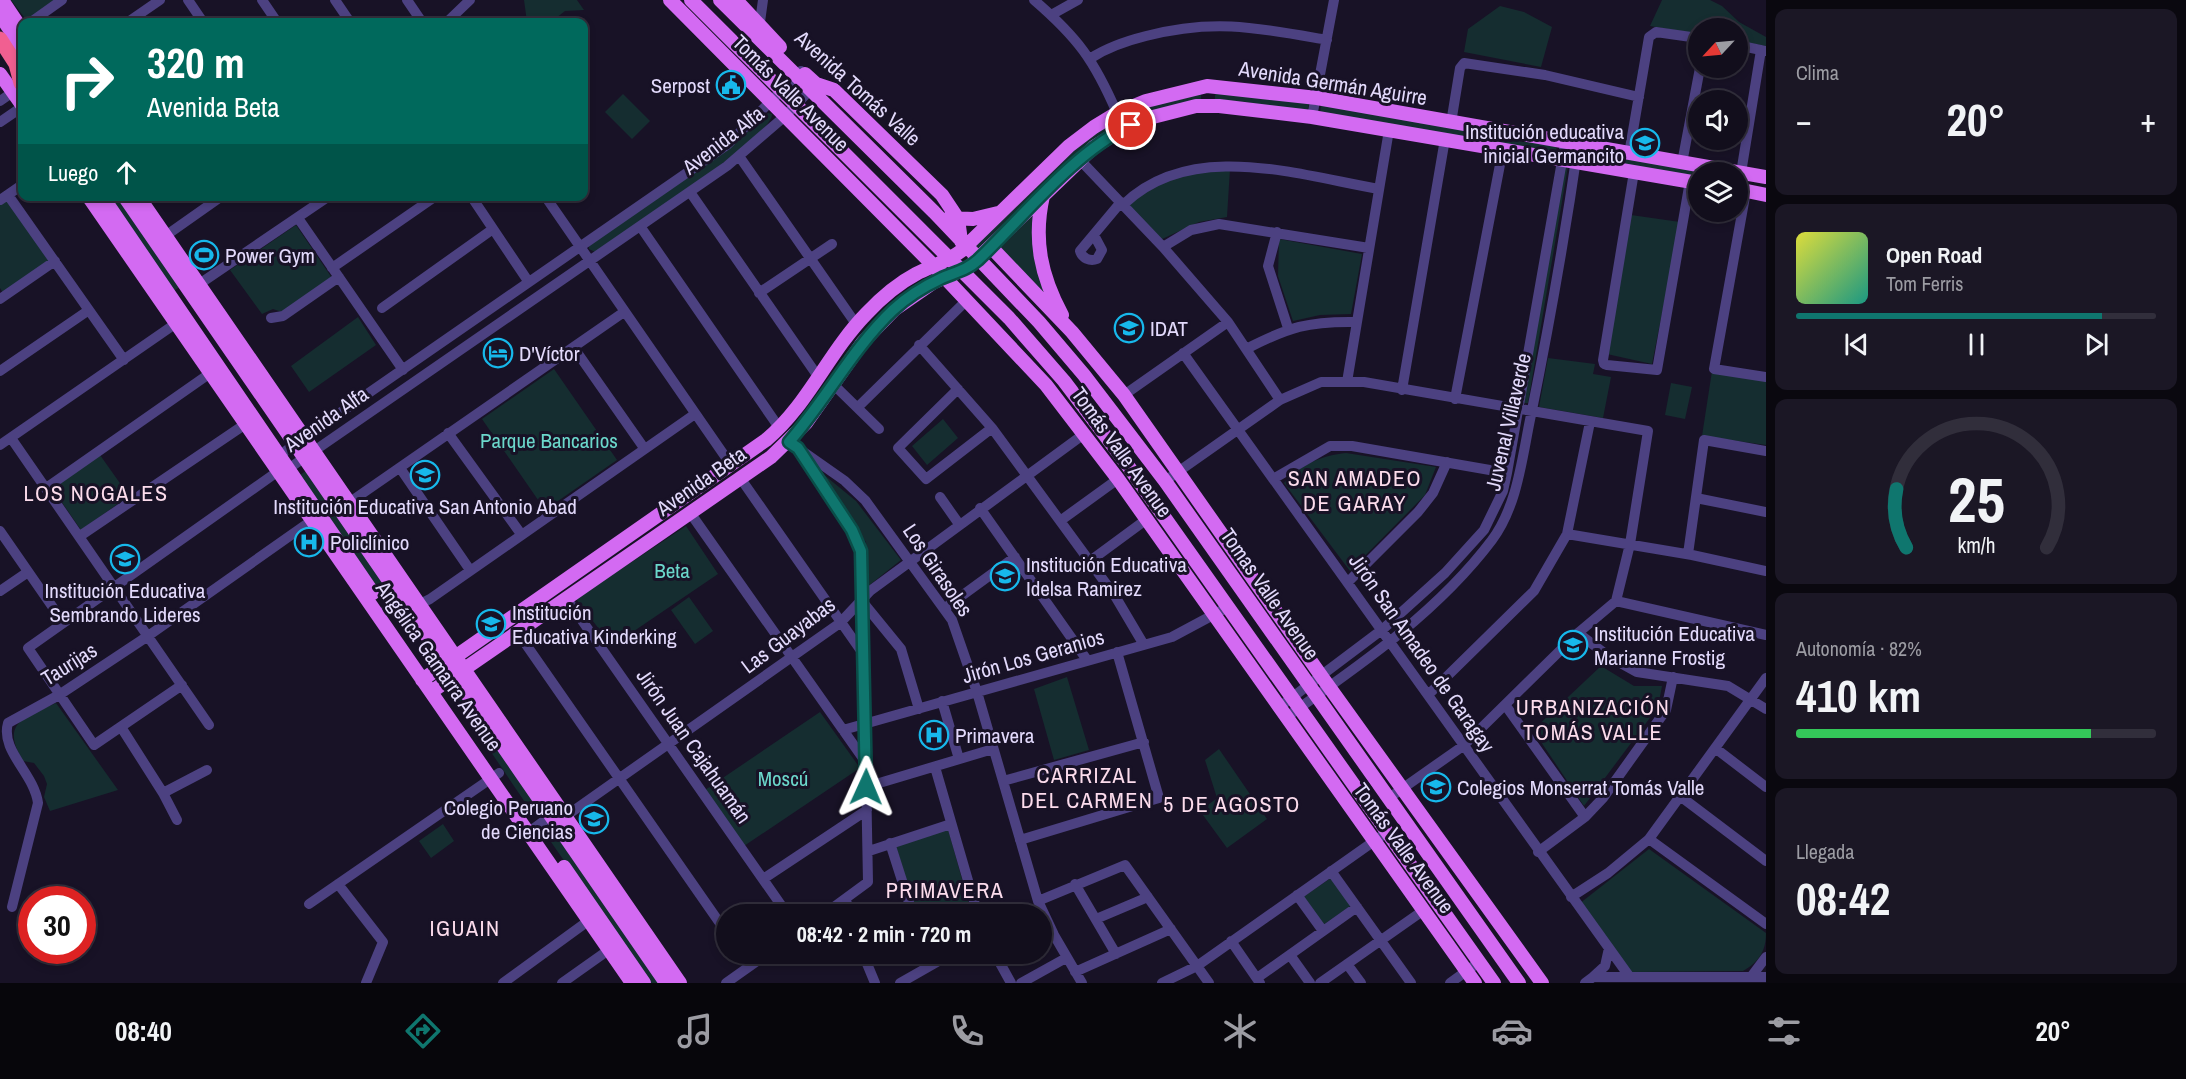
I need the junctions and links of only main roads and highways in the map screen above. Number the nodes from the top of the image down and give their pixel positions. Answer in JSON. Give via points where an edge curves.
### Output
{"nodes":[{"id":1,"x":2,"y":0,"type":"edge"},
{"id":2,"x":670,"y":0,"type":"edge"},
{"id":3,"x":691,"y":0,"type":"edge"},
{"id":4,"x":720,"y":0,"type":"edge"},
{"id":5,"x":736,"y":0,"type":"edge"},
{"id":6,"x":0,"y":15,"type":"edge"},
{"id":7,"x":18,"y":23,"type":"edge"},
{"id":8,"x":758,"y":30,"type":"junction"},
{"id":9,"x":0,"y":39,"type":"edge"},
{"id":10,"x":18,"y":42,"type":"edge"},
{"id":11,"x":0,"y":52,"type":"edge"},
{"id":12,"x":0,"y":74,"type":"edge"},
{"id":13,"x":18,"y":79,"type":"edge"},
{"id":14,"x":18,"y":84,"type":"edge"},
{"id":15,"x":18,"y":85,"type":"edge"},
{"id":16,"x":1207,"y":86,"type":"junction"},
{"id":17,"x":813,"y":87,"type":"junction"},
{"id":18,"x":1208,"y":106,"type":"junction"},
{"id":19,"x":877,"y":131,"type":"junction"},
{"id":20,"x":866,"y":144,"type":"junction"},
{"id":21,"x":1766,"y":177,"type":"edge"},
{"id":22,"x":1688,"y":181,"type":"edge"},
{"id":23,"x":1748,"y":191,"type":"edge"},
{"id":24,"x":1766,"y":195,"type":"edge"},
{"id":25,"x":1043,"y":196,"type":"junction"},
{"id":26,"x":93,"y":201,"type":"edge"},
{"id":27,"x":96,"y":201,"type":"edge"},
{"id":28,"x":105,"y":201,"type":"edge"},
{"id":29,"x":128,"y":201,"type":"edge"},
{"id":30,"x":141,"y":201,"type":"edge"},
{"id":31,"x":934,"y":212,"type":"junction"},
{"id":32,"x":1000,"y":213,"type":"junction"},
{"id":33,"x":958,"y":219,"type":"junction"},
{"id":34,"x":118,"y":221,"type":"junction"},
{"id":35,"x":160,"y":239,"type":"junction"},
{"id":36,"x":963,"y":244,"type":"junction"},
{"id":37,"x":991,"y":247,"type":"junction"},
{"id":38,"x":949,"y":260,"type":"junction"},
{"id":39,"x":978,"y":260,"type":"junction"},
{"id":40,"x":934,"y":266,"type":"junction"},
{"id":41,"x":962,"y":272,"type":"junction"},
{"id":42,"x":944,"y":277,"type":"junction"},
{"id":43,"x":194,"y":288,"type":"junction"},
{"id":44,"x":172,"y":300,"type":"junction"},
{"id":45,"x":1072,"y":333,"type":"junction"},
{"id":46,"x":310,"y":454,"type":"junction"},
{"id":47,"x":282,"y":470,"type":"junction"},
{"id":48,"x":1219,"y":528,"type":"junction"},
{"id":49,"x":358,"y":535,"type":"junction"},
{"id":50,"x":615,"y":546,"type":"junction"},
{"id":51,"x":341,"y":555,"type":"junction"},
{"id":52,"x":625,"y":559,"type":"junction"},
{"id":53,"x":413,"y":605,"type":"junction"},
{"id":54,"x":1264,"y":623,"type":"junction"},
{"id":55,"x":485,"y":637,"type":"junction"},
{"id":56,"x":494,"y":649,"type":"junction"},
{"id":57,"x":451,"y":660,"type":"junction"},
{"id":58,"x":460,"y":672,"type":"junction"},
{"id":59,"x":426,"y":677,"type":"junction"},
{"id":60,"x":435,"y":690,"type":"junction"},
{"id":61,"x":1357,"y":726,"type":"junction"},
{"id":62,"x":1355,"y":751,"type":"junction"},
{"id":63,"x":1344,"y":771,"type":"junction"},
{"id":64,"x":1330,"y":781,"type":"junction"},
{"id":65,"x":559,"y":816,"type":"junction"},
{"id":66,"x":594,"y":917,"type":"junction"},
{"id":67,"x":632,"y":983,"type":"edge"},
{"id":68,"x":644,"y":983,"type":"edge"},
{"id":69,"x":666,"y":983,"type":"edge"},
{"id":70,"x":681,"y":983,"type":"edge"},
{"id":71,"x":1475,"y":983,"type":"edge"},
{"id":72,"x":1494,"y":983,"type":"edge"},
{"id":73,"x":1519,"y":983,"type":"edge"},
{"id":74,"x":1542,"y":983,"type":"edge"}],
"edges":[{"from":1,"to":7,"type":"main road"},
{"from":2,"to":40,"type":"main road","name":"Tomás Valle Avenue"},
{"from":3,"to":38,"type":"main road","name":"Tomás Valle Avenue"},
{"from":4,"to":8,"type":"main road","name":"Tomás Valle Avenue"},
{"from":5,"to":8,"type":"main road","name":"Avenida Tomás Valle"},
{"from":6,"to":10,"type":"main road"},
{"from":8,"to":17,"type":"main road","name":"Avenida Tomás Valle"},
{"from":9,"to":13,"type":"highway","via":[[16,64]]},
{"from":11,"to":14,"type":"main road"},
{"from":12,"to":15,"type":"main road"},
{"from":16,"to":18,"type":"main road"},
{"from":16,"to":21,"type":"main road","name":"Avenida Germán Aguirre","via":[[1317,98]]},
{"from":16,"to":32,"type":"main road","name":"Avenida Germán Aguirre","via":[[1165,95],[1117,113],[1069,146]]},
{"from":17,"to":19,"type":"main road","name":"Avenida Tomás Valle","via":[[834,90]]},
{"from":17,"to":20,"type":"main road","name":"Tomás Valle Avenue"},
{"from":18,"to":22,"type":"main road","name":"Avenida Germán Aguirre","via":[[1312,117]]},
{"from":18,"to":25,"type":"main road","name":"Avenida Germán Aguirre","via":[[1145,119],[1112,135]]},
{"from":19,"to":20,"type":"main road"},
{"from":19,"to":33,"type":"main road","name":"Avenida Tomás Valle","via":[[942,195]]},
{"from":20,"to":31,"type":"main road","name":"Tomás Valle Avenue"},
{"from":23,"to":24,"type":"main road"},
{"from":25,"to":37,"type":"main road","name":"Avenida Germán Aguirre"},
{"from":25,"to":45,"type":"main road","via":[[1038,216],[1038,251],[1045,280]]},
{"from":26,"to":47,"type":"main road","name":"Angélica Gamarra Avenue","via":[[244,425]]},
{"from":27,"to":34,"type":"main road"},
{"from":28,"to":34,"type":"main road","name":"Angélica Gamarra Avenue"},
{"from":29,"to":35,"type":"main road","name":"Angélica Gamarra Avenue"},
{"from":30,"to":35,"type":"main road","name":"Angélica Gamarra Avenue"},
{"from":31,"to":33,"type":"main road"},
{"from":31,"to":36,"type":"main road","name":"Tomás Valle Avenue"},
{"from":32,"to":33,"type":"main road"},
{"from":32,"to":36,"type":"main road","name":"Avenida Germán Aguirre"},
{"from":33,"to":36,"type":"main road","name":"Avenida Tomás Valle"},
{"from":34,"to":44,"type":"main road","name":"Angélica Gamarra Avenue"},
{"from":35,"to":43,"type":"main road","name":"Angélica Gamarra Avenue"},
{"from":36,"to":38,"type":"main road","name":"Avenida Germán Aguirre"},
{"from":36,"to":39,"type":"main road","name":"Tomas Valle Avenue"},
{"from":37,"to":39,"type":"main road","name":"Avenida Germán Aguirre"},
{"from":37,"to":45,"type":"main road","name":"Tomás Valle Avenue"},
{"from":38,"to":40,"type":"main road","name":"Avenida Beta"},
{"from":38,"to":41,"type":"main road","name":"Tomás Valle Avenue"},
{"from":39,"to":41,"type":"main road","name":"Avenida Germán Aguirre"},
{"from":39,"to":54,"type":"main road","name":"Tomas Valle Avenue","via":[[1058,343],[1166,481]]},
{"from":40,"to":42,"type":"main road","name":"Tomás Valle Avenue"},
{"from":40,"to":50,"type":"main road","name":"Avenida Beta","via":[[901,283],[856,324],[780,429]]},
{"from":41,"to":42,"type":"main road","name":"Avenida Beta"},
{"from":41,"to":63,"type":"main road","name":"Tomás Valle Avenue","via":[[1064,381]]},
{"from":42,"to":52,"type":"main road","name":"Avenida Beta","via":[[895,309],[863,342],[793,445]]},
{"from":42,"to":64,"type":"main road","name":"Tomás Valle Avenue","via":[[1029,364],[1084,434]]},
{"from":43,"to":44,"type":"main road","via":[[182,298]]},
{"from":43,"to":46,"type":"main road","name":"Angélica Gamarra Avenue"},
{"from":44,"to":47,"type":"main road","name":"Angélica Gamarra Avenue","via":[[279,456]]},
{"from":45,"to":48,"type":"main road","name":"Tomás Valle Avenue","via":[[1124,395]]},
{"from":46,"to":49,"type":"main road","name":"Angélica Gamarra Avenue"},
{"from":46,"to":53,"type":"main road","name":"Angélica Gamarra Avenue","via":[[350,502]]},
{"from":47,"to":51,"type":"main road","name":"Angélica Gamarra Avenue"},
{"from":47,"to":51,"type":"main road","name":"Angélica Gamarra Avenue","via":[[311,521]]},
{"from":48,"to":54,"type":"main road"},
{"from":48,"to":61,"type":"main road","name":"Tomás Valle Avenue"},
{"from":49,"to":51,"type":"main road"},
{"from":49,"to":53,"type":"main road","name":"Angélica Gamarra Avenue"},
{"from":50,"to":52,"type":"main road"},
{"from":50,"to":55,"type":"main road","name":"Avenida Beta"},
{"from":51,"to":59,"type":"main road","name":"Angélica Gamarra Avenue"},
{"from":52,"to":56,"type":"main road","name":"Avenida Beta"},
{"from":53,"to":57,"type":"main road","name":"Angélica Gamarra Avenue"},
{"from":54,"to":62,"type":"main road","name":"Tomas Valle Avenue"},
{"from":55,"to":56,"type":"main road"},
{"from":55,"to":57,"type":"main road","name":"Avenida Beta"},
{"from":56,"to":58,"type":"main road","name":"Avenida Beta"},
{"from":57,"to":58,"type":"main road","name":"Angélica Gamarra Avenue"},
{"from":57,"to":59,"type":"main road","name":"Avenida Beta"},
{"from":58,"to":60,"type":"main road","name":"Avenida Beta"},
{"from":58,"to":65,"type":"main road","name":"Angélica Gamarra Avenue"},
{"from":59,"to":60,"type":"main road","name":"Angélica Gamarra Avenue"},
{"from":60,"to":66,"type":"main road","name":"Angélica Gamarra Avenue"},
{"from":61,"to":62,"type":"main road"},
{"from":61,"to":74,"type":"main road","name":"Tomás Valle Avenue"},
{"from":62,"to":73,"type":"main road","name":"Tomas Valle Avenue"},
{"from":63,"to":64,"type":"main road"},
{"from":63,"to":72,"type":"main road","name":"Tomás Valle Avenue"},
{"from":64,"to":71,"type":"main road","name":"Tomás Valle Avenue"},
{"from":65,"to":69,"type":"main road","name":"Angélica Gamarra Avenue"},
{"from":65,"to":70,"type":"main road","name":"Angélica Gamarra Avenue"},
{"from":66,"to":67,"type":"main road","name":"Angélica Gamarra Avenue"},
{"from":66,"to":68,"type":"main road","name":"Angélica Gamarra Avenue"}]}
